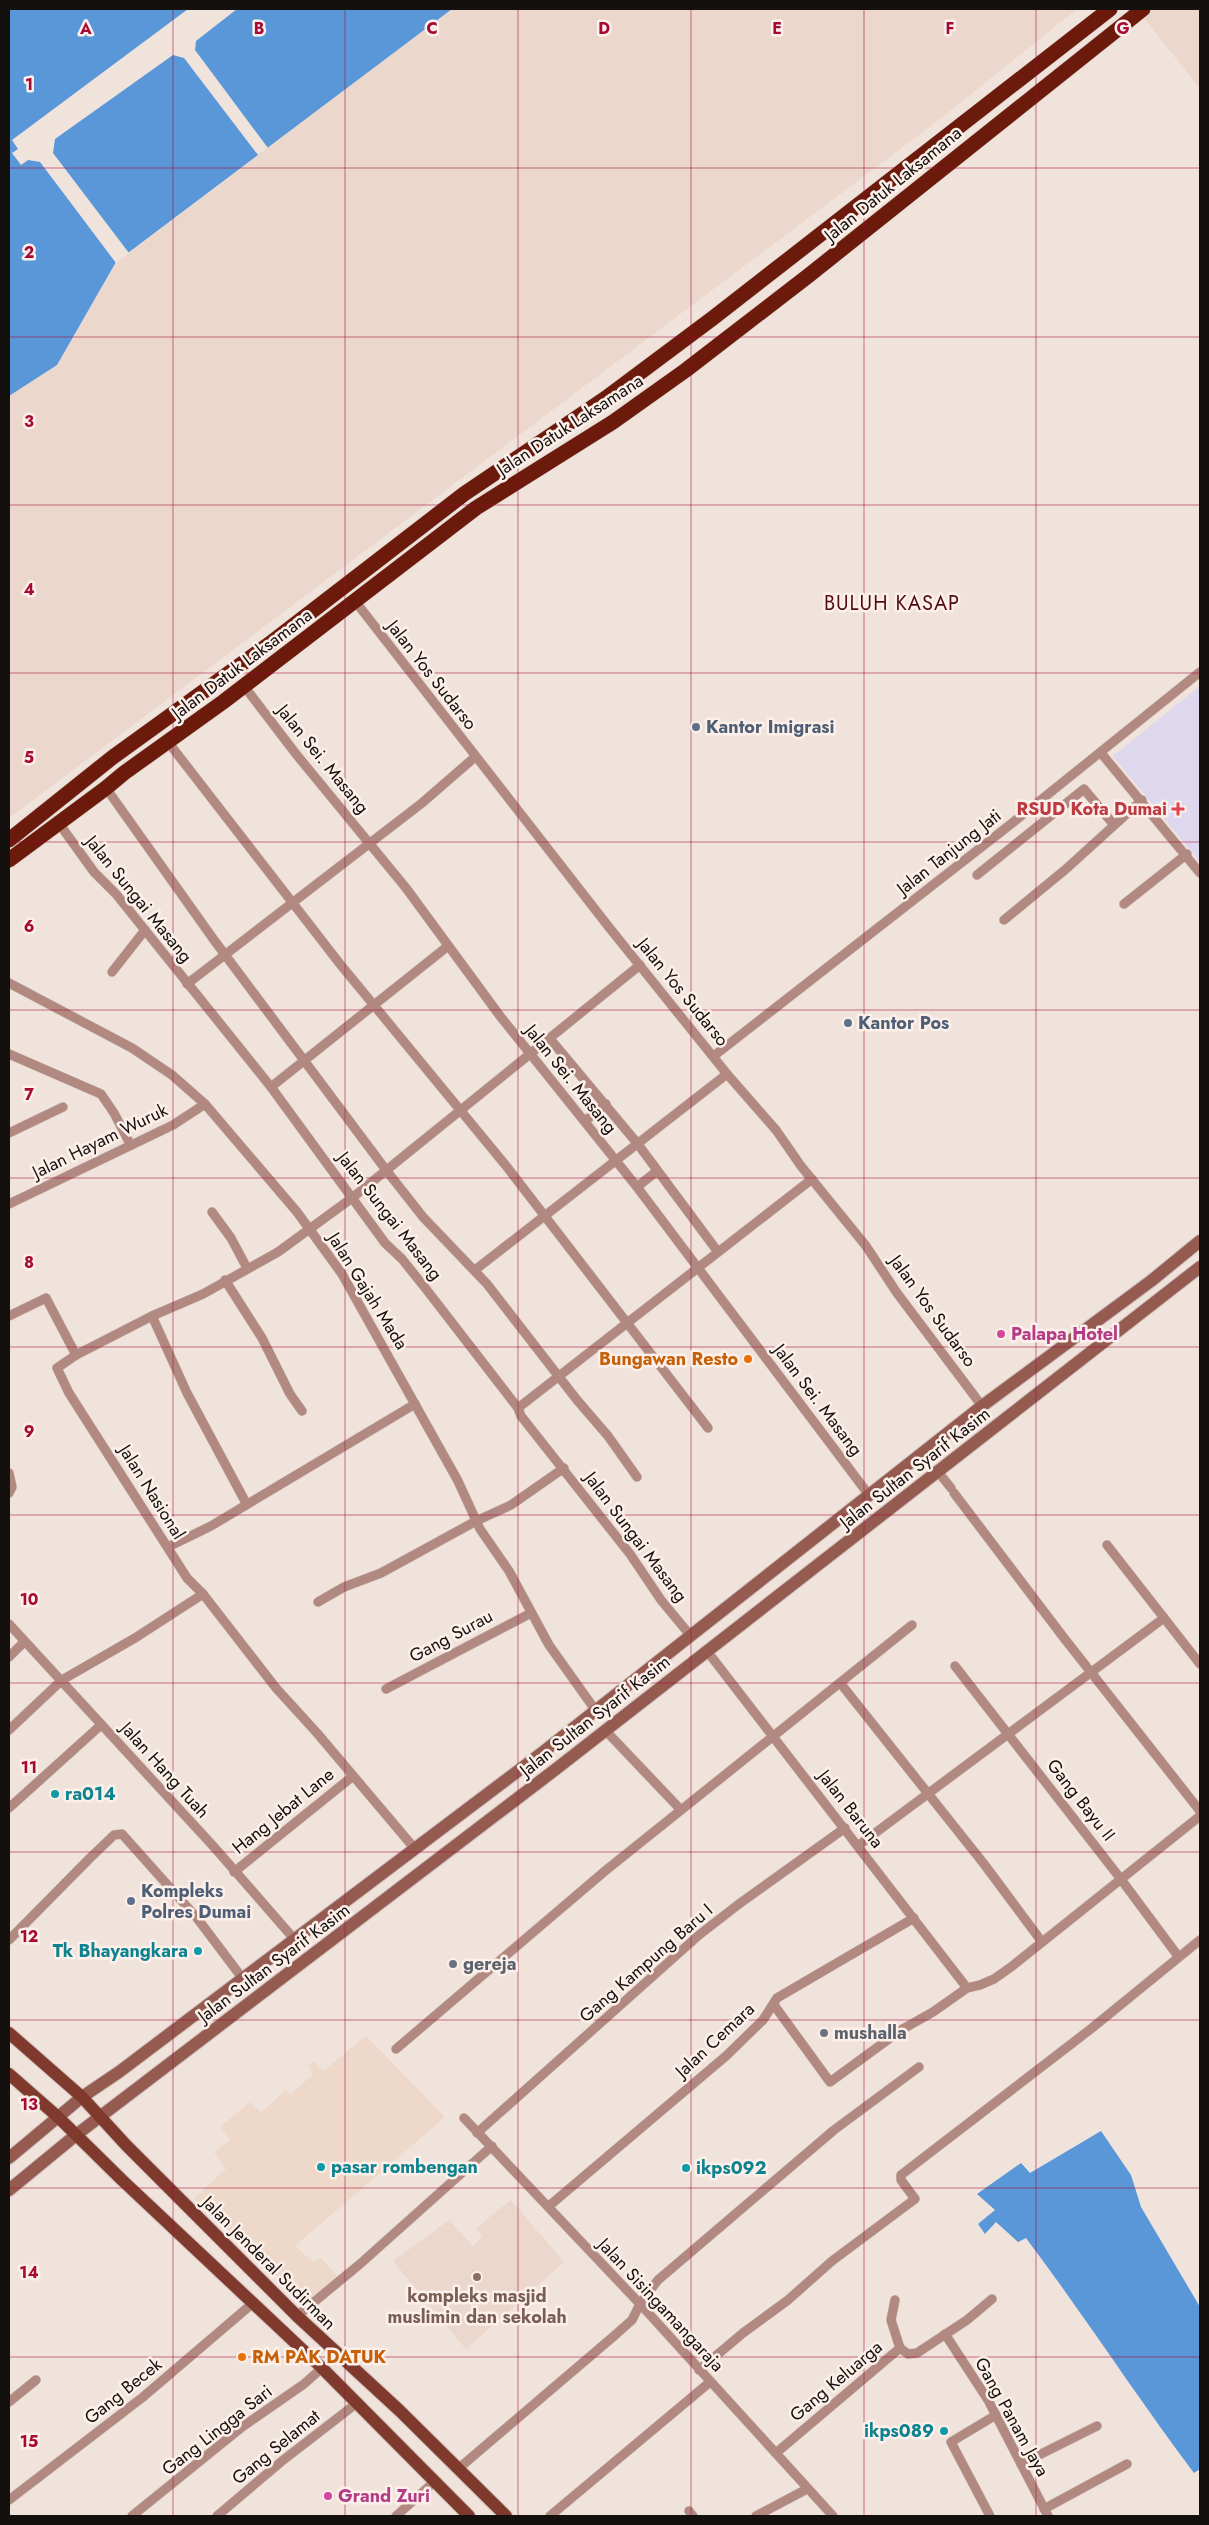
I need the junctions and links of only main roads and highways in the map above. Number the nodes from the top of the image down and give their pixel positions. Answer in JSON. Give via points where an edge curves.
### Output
{"nodes":[{"id":1,"x":1110,"y":9,"type":"edge"},
{"id":2,"x":1143,"y":9,"type":"edge"},
{"id":3,"x":464,"y":494,"type":"junction"},
{"id":4,"x":476,"y":508,"type":"junction"},
{"id":5,"x":114,"y":757,"type":"junction"},
{"id":6,"x":124,"y":773,"type":"junction"},
{"id":7,"x":9,"y":840,"type":"edge"},
{"id":8,"x":9,"y":860,"type":"edge"},
{"id":9,"x":9,"y":2034,"type":"edge"},
{"id":10,"x":9,"y":2074,"type":"edge"},
{"id":11,"x":469,"y":2516,"type":"edge"},
{"id":12,"x":506,"y":2516,"type":"edge"}],
"edges":[{"from":1,"to":3,"type":"highway","name":"Jalan Datuk Laksamana","via":[[705,324],[606,398]]},
{"from":2,"to":4,"type":"highway","name":"Jalan Datuk Laksamana","via":[[686,370],[613,422]]},
{"from":3,"to":4,"type":"highway"},
{"from":3,"to":5,"type":"highway","name":"Jalan Datuk Laksamana","via":[[272,642]]},
{"from":4,"to":6,"type":"highway","name":"Jalan Datuk Laksamana","via":[[244,686]]},
{"from":5,"to":6,"type":"highway"},
{"from":5,"to":7,"type":"highway","name":"Jalan Datuk Laksamana"},
{"from":6,"to":8,"type":"highway","name":"Jalan Datuk Laksamana"},
{"from":9,"to":12,"type":"main road","name":"Jalan Jenderal Sudirman","via":[[82,2097],[297,2316]]},
{"from":10,"to":11,"type":"main road","via":[[322,2368]]}]}
